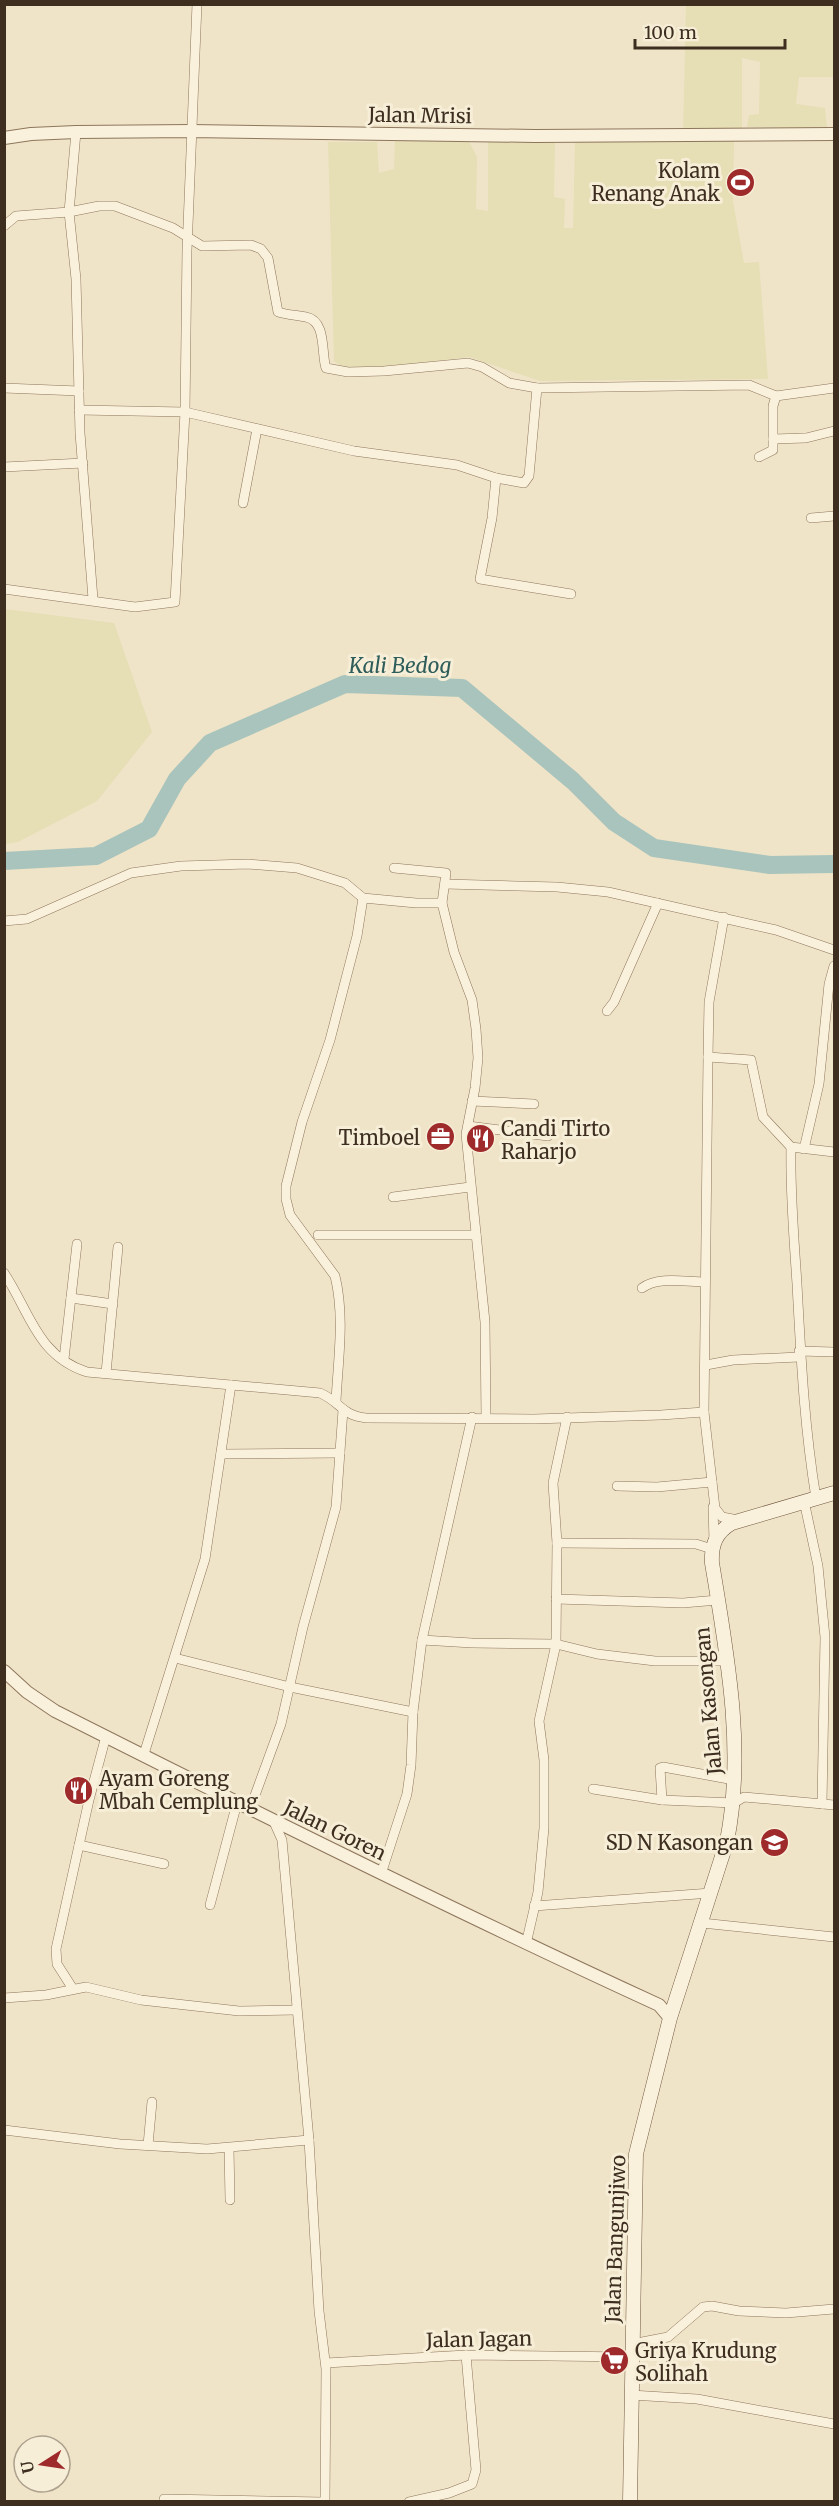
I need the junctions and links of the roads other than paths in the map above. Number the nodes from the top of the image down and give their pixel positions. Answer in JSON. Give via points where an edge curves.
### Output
{"nodes":[{"id":1,"x":196,"y":4,"type":"edge"},
{"id":2,"x":191,"y":131,"type":"junction"},
{"id":3,"x":76,"y":132,"type":"junction"},
{"id":4,"x":834,"y":134,"type":"edge"},
{"id":5,"x":4,"y":138,"type":"edge"},
{"id":6,"x":69,"y":212,"type":"junction"},
{"id":7,"x":4,"y":226,"type":"edge"},
{"id":8,"x":189,"y":238,"type":"junction"},
{"id":9,"x":4,"y":388,"type":"edge"},
{"id":10,"x":537,"y":388,"type":"junction"},
{"id":11,"x":834,"y":388,"type":"edge"},
{"id":12,"x":79,"y":391,"type":"junction"},
{"id":13,"x":776,"y":396,"type":"junction"},
{"id":14,"x":80,"y":410,"type":"junction"},
{"id":15,"x":185,"y":412,"type":"junction"},
{"id":16,"x":257,"y":429,"type":"junction"},
{"id":17,"x":834,"y":431,"type":"edge"},
{"id":18,"x":773,"y":439,"type":"junction"},
{"id":19,"x":759,"y":458,"type":"dead end"},
{"id":20,"x":83,"y":463,"type":"junction"},
{"id":21,"x":4,"y":467,"type":"edge"},
{"id":22,"x":495,"y":478,"type":"junction"},
{"id":23,"x":243,"y":503,"type":"dead end"},
{"id":24,"x":834,"y":516,"type":"edge"},
{"id":25,"x":811,"y":518,"type":"dead end"},
{"id":26,"x":4,"y":589,"type":"edge"},
{"id":27,"x":572,"y":594,"type":"dead end"},
{"id":28,"x":93,"y":600,"type":"junction"},
{"id":29,"x":394,"y":868,"type":"dead end"},
{"id":30,"x":445,"y":884,"type":"junction"},
{"id":31,"x":363,"y":898,"type":"junction"},
{"id":32,"x":442,"y":903,"type":"junction"},
{"id":33,"x":658,"y":903,"type":"junction"},
{"id":34,"x":724,"y":917,"type":"junction"},
{"id":35,"x":4,"y":921,"type":"edge"},
{"id":36,"x":834,"y":950,"type":"edge"},
{"id":37,"x":834,"y":966,"type":"edge"},
{"id":38,"x":607,"y":1011,"type":"dead end"},
{"id":39,"x":708,"y":1057,"type":"junction"},
{"id":40,"x":472,"y":1101,"type":"junction"},
{"id":41,"x":534,"y":1104,"type":"dead end"},
{"id":42,"x":468,"y":1126,"type":"junction"},
{"id":43,"x":548,"y":1136,"type":"dead end"},
{"id":44,"x":790,"y":1147,"type":"junction"},
{"id":45,"x":804,"y":1149,"type":"junction"},
{"id":46,"x":834,"y":1152,"type":"edge"},
{"id":47,"x":470,"y":1187,"type":"junction"},
{"id":48,"x":393,"y":1197,"type":"dead end"},
{"id":49,"x":318,"y":1235,"type":"dead end"},
{"id":50,"x":476,"y":1235,"type":"junction"},
{"id":51,"x":77,"y":1244,"type":"dead end"},
{"id":52,"x":118,"y":1247,"type":"dead end"},
{"id":53,"x":4,"y":1273,"type":"edge"},
{"id":54,"x":705,"y":1282,"type":"junction"},
{"id":55,"x":642,"y":1288,"type":"dead end"},
{"id":56,"x":71,"y":1298,"type":"junction"},
{"id":57,"x":112,"y":1304,"type":"junction"},
{"id":58,"x":834,"y":1352,"type":"edge"},
{"id":59,"x":799,"y":1354,"type":"junction"},
{"id":60,"x":64,"y":1359,"type":"junction"},
{"id":61,"x":706,"y":1365,"type":"junction"},
{"id":62,"x":106,"y":1373,"type":"junction"},
{"id":63,"x":231,"y":1385,"type":"junction"},
{"id":64,"x":336,"y":1401,"type":"junction"},
{"id":65,"x":343,"y":1410,"type":"junction"},
{"id":66,"x":704,"y":1412,"type":"junction"},
{"id":67,"x":472,"y":1417,"type":"junction"},
{"id":68,"x":567,"y":1417,"type":"junction"},
{"id":69,"x":486,"y":1418,"type":"junction"},
{"id":70,"x":340,"y":1453,"type":"junction"},
{"id":71,"x":221,"y":1454,"type":"junction"},
{"id":72,"x":712,"y":1482,"type":"junction"},
{"id":73,"x":617,"y":1486,"type":"dead end"},
{"id":74,"x":834,"y":1494,"type":"edge"},
{"id":75,"x":713,"y":1498,"type":"junction"},
{"id":76,"x":810,"y":1500,"type":"junction"},
{"id":77,"x":740,"y":1520,"type":"junction"},
{"id":78,"x":557,"y":1544,"type":"junction"},
{"id":79,"x":713,"y":1546,"type":"junction"},
{"id":80,"x":556,"y":1599,"type":"junction"},
{"id":81,"x":718,"y":1600,"type":"junction"},
{"id":82,"x":422,"y":1640,"type":"junction"},
{"id":83,"x":556,"y":1644,"type":"junction"},
{"id":84,"x":175,"y":1658,"type":"junction"},
{"id":85,"x":728,"y":1661,"type":"junction"},
{"id":86,"x":4,"y":1671,"type":"edge"},
{"id":87,"x":290,"y":1687,"type":"junction"},
{"id":88,"x":413,"y":1712,"type":"junction"},
{"id":89,"x":829,"y":1723,"type":"edge"},
{"id":90,"x":106,"y":1736,"type":"junction"},
{"id":91,"x":144,"y":1754,"type":"junction"},
{"id":92,"x":734,"y":1780,"type":"junction"},
{"id":93,"x":593,"y":1789,"type":"dead end"},
{"id":94,"x":662,"y":1800,"type":"junction"},
{"id":95,"x":237,"y":1803,"type":"junction"},
{"id":96,"x":734,"y":1803,"type":"junction"},
{"id":97,"x":822,"y":1804,"type":"junction"},
{"id":98,"x":834,"y":1805,"type":"edge"},
{"id":99,"x":250,"y":1809,"type":"junction"},
{"id":100,"x":274,"y":1822,"type":"junction"},
{"id":101,"x":297,"y":1833,"type":"junction"},
{"id":102,"x":282,"y":1840,"type":"junction"},
{"id":103,"x":79,"y":1845,"type":"junction"},
{"id":104,"x":164,"y":1864,"type":"dead end"},
{"id":105,"x":381,"y":1874,"type":"junction"},
{"id":106,"x":711,"y":1893,"type":"junction"},
{"id":107,"x":210,"y":1905,"type":"dead end"},
{"id":108,"x":534,"y":1906,"type":"junction"},
{"id":109,"x":702,"y":1923,"type":"junction"},
{"id":110,"x":834,"y":1937,"type":"edge"},
{"id":111,"x":526,"y":1944,"type":"junction"},
{"id":112,"x":73,"y":1989,"type":"junction"},
{"id":113,"x":4,"y":1998,"type":"edge"},
{"id":114,"x":675,"y":2002,"type":"junction"},
{"id":115,"x":660,"y":2005,"type":"junction"},
{"id":116,"x":296,"y":2010,"type":"junction"},
{"id":117,"x":670,"y":2018,"type":"junction"},
{"id":118,"x":152,"y":2102,"type":"dead end"},
{"id":119,"x":4,"y":2130,"type":"edge"},
{"id":120,"x":309,"y":2140,"type":"junction"},
{"id":121,"x":148,"y":2145,"type":"junction"},
{"id":122,"x":229,"y":2148,"type":"junction"},
{"id":123,"x":230,"y":2200,"type":"dead end"},
{"id":124,"x":834,"y":2309,"type":"edge"},
{"id":125,"x":632,"y":2351,"type":"junction"},
{"id":126,"x":466,"y":2355,"type":"junction"},
{"id":127,"x":326,"y":2363,"type":"junction"},
{"id":128,"x":631,"y":2395,"type":"junction"},
{"id":129,"x":834,"y":2424,"type":"edge"},
{"id":130,"x":164,"y":2500,"type":"edge"},
{"id":131,"x":324,"y":2502,"type":"edge"},
{"id":132,"x":409,"y":2502,"type":"edge"},
{"id":133,"x":630,"y":2502,"type":"edge"}],
"edges":[{"from":1,"to":2,"type":"street"},
{"from":2,"to":3,"type":"street","name":"Jalan Mrisi"},
{"from":2,"to":4,"type":"street","name":"Jalan Mrisi","via":[[535,136]]},
{"from":2,"to":8,"type":"street"},
{"from":3,"to":5,"type":"street","name":"Jalan Mrisi"},
{"from":3,"to":6,"type":"street"},
{"from":6,"to":7,"type":"street","via":[[16,216]]},
{"from":6,"to":8,"type":"street","via":[[115,206],[158,221]]},
{"from":6,"to":12,"type":"street","via":[[76,279]]},
{"from":8,"to":10,"type":"street","via":[[202,246],[251,245],[264,251],[278,312],[309,317],[317,323],[326,368],[384,371],[468,363],[509,383]]},
{"from":8,"to":15,"type":"street"},
{"from":9,"to":12,"type":"street"},
{"from":10,"to":13,"type":"street","via":[[749,385]]},
{"from":10,"to":22,"type":"street","via":[[527,480],[520,483]]},
{"from":11,"to":13,"type":"street"},
{"from":12,"to":14,"type":"street"},
{"from":13,"to":18,"type":"street"},
{"from":14,"to":15,"type":"street"},
{"from":14,"to":20,"type":"street"},
{"from":15,"to":16,"type":"street"},
{"from":15,"to":28,"type":"street","via":[[174,602],[135,607]]},
{"from":16,"to":22,"type":"street","via":[[354,451],[457,465]]},
{"from":16,"to":23,"type":"street"},
{"from":17,"to":18,"type":"street","via":[[806,438]]},
{"from":18,"to":19,"type":"street","via":[[773,450]]},
{"from":20,"to":21,"type":"street"},
{"from":20,"to":28,"type":"street"},
{"from":22,"to":27,"type":"street","via":[[480,579]]},
{"from":24,"to":25,"type":"street"},
{"from":26,"to":28,"type":"street"},
{"from":29,"to":30,"type":"street","via":[[446,873]]},
{"from":30,"to":32,"type":"street"},
{"from":30,"to":33,"type":"street","via":[[557,886]]},
{"from":31,"to":32,"type":"street"},
{"from":31,"to":35,"type":"street","via":[[345,883],[297,868],[248,864],[182,866],[130,873],[27,920]]},
{"from":31,"to":64,"type":"street","via":[[330,1040],[302,1122],[286,1186],[290,1215],[335,1276],[340,1333]]},
{"from":32,"to":40,"type":"street","via":[[454,952],[472,1000],[478,1058]]},
{"from":33,"to":34,"type":"street"},
{"from":33,"to":38,"type":"street"},
{"from":34,"to":36,"type":"street"},
{"from":34,"to":39,"type":"street","via":[[709,1002]]},
{"from":37,"to":45,"type":"street","via":[[819,1084]]},
{"from":39,"to":44,"type":"street","via":[[753,1062],[761,1115]]},
{"from":39,"to":54,"type":"street"},
{"from":40,"to":41,"type":"street"},
{"from":40,"to":42,"type":"street"},
{"from":42,"to":43,"type":"street"},
{"from":42,"to":47,"type":"street"},
{"from":44,"to":45,"type":"street"},
{"from":44,"to":59,"type":"street","via":[[789,1194]]},
{"from":45,"to":46,"type":"street"},
{"from":47,"to":48,"type":"street"},
{"from":47,"to":50,"type":"street"},
{"from":49,"to":50,"type":"street"},
{"from":50,"to":69,"type":"street","via":[[485,1322]]},
{"from":51,"to":56,"type":"street"},
{"from":52,"to":57,"type":"street"},
{"from":53,"to":60,"type":"street","via":[[38,1337]]},
{"from":54,"to":55,"type":"street","via":[[654,1282]]},
{"from":54,"to":61,"type":"street"},
{"from":56,"to":57,"type":"street"},
{"from":56,"to":60,"type":"street"},
{"from":57,"to":62,"type":"street"},
{"from":58,"to":59,"type":"street"},
{"from":59,"to":61,"type":"street"},
{"from":59,"to":76,"type":"street"},
{"from":60,"to":62,"type":"street","via":[[87,1372]]},
{"from":61,"to":66,"type":"street"},
{"from":62,"to":63,"type":"street"},
{"from":63,"to":64,"type":"street","via":[[308,1391]]},
{"from":63,"to":71,"type":"street"},
{"from":64,"to":65,"type":"street"},
{"from":65,"to":67,"type":"street","via":[[353,1417],[366,1418]]},
{"from":65,"to":70,"type":"street"},
{"from":66,"to":68,"type":"street"},
{"from":66,"to":72,"type":"street"},
{"from":67,"to":69,"type":"street"},
{"from":67,"to":82,"type":"street"},
{"from":68,"to":69,"type":"street"},
{"from":68,"to":78,"type":"street","via":[[553,1474]]},
{"from":70,"to":71,"type":"street"},
{"from":70,"to":87,"type":"street","via":[[336,1507]]},
{"from":71,"to":84,"type":"street","via":[[205,1559]]},
{"from":72,"to":73,"type":"street"},
{"from":72,"to":75,"type":"street"},
{"from":74,"to":76,"type":"main road"},
{"from":75,"to":77,"type":"street","via":[[718,1514]]},
{"from":75,"to":79,"type":"street"},
{"from":76,"to":77,"type":"main road"},
{"from":76,"to":89,"type":"street","via":[[824,1626]]},
{"from":77,"to":79,"type":"main road","via":[[722,1530]]},
{"from":78,"to":79,"type":"street"},
{"from":78,"to":80,"type":"street"},
{"from":79,"to":81,"type":"main road","name":"Jalan Kasongan"},
{"from":80,"to":81,"type":"street","via":[[681,1603]]},
{"from":80,"to":83,"type":"street"},
{"from":81,"to":85,"type":"main road","name":"Jalan Kasongan"},
{"from":82,"to":83,"type":"street"},
{"from":82,"to":88,"type":"street"},
{"from":83,"to":85,"type":"street","via":[[655,1661]]},
{"from":83,"to":108,"type":"street","via":[[539,1721],[544,1760],[544,1828]]},
{"from":84,"to":87,"type":"street"},
{"from":84,"to":91,"type":"street"},
{"from":85,"to":92,"type":"main road","name":"Jalan Kasongan"},
{"from":86,"to":90,"type":"street","name":"Jalan Goren","via":[[55,1711]]},
{"from":87,"to":88,"type":"street"},
{"from":87,"to":99,"type":"street"},
{"from":88,"to":105,"type":"street","via":[[406,1794]]},
{"from":89,"to":97,"type":"street"},
{"from":90,"to":91,"type":"street","name":"Jalan Goren"},
{"from":90,"to":103,"type":"street"},
{"from":91,"to":95,"type":"street","name":"Jalan Goren"},
{"from":92,"to":94,"type":"street","via":[[663,1767]]},
{"from":92,"to":96,"type":"main road","name":"Jalan Kasongan"},
{"from":93,"to":94,"type":"street"},
{"from":94,"to":96,"type":"street"},
{"from":95,"to":99,"type":"street","name":"Jalan Goren"},
{"from":95,"to":107,"type":"street"},
{"from":96,"to":97,"type":"street","via":[[744,1797]]},
{"from":96,"to":106,"type":"main road","name":"Jalan Kasongan"},
{"from":97,"to":98,"type":"street"},
{"from":99,"to":100,"type":"street","name":"Jalan Goren"},
{"from":100,"to":101,"type":"street","name":"Jalan Goren"},
{"from":100,"to":102,"type":"street"},
{"from":101,"to":102,"type":"street","via":[[287,1834]]},
{"from":101,"to":105,"type":"street","name":"Jalan Goren"},
{"from":102,"to":116,"type":"street"},
{"from":103,"to":104,"type":"street"},
{"from":103,"to":112,"type":"street","via":[[56,1949],[57,1964]]},
{"from":105,"to":111,"type":"street","name":"Jalan Goren"},
{"from":106,"to":108,"type":"street"},
{"from":106,"to":109,"type":"main road","name":"Jalan Kasongan"},
{"from":108,"to":111,"type":"street"},
{"from":109,"to":110,"type":"street"},
{"from":109,"to":114,"type":"main road","name":"Jalan Kasongan"},
{"from":111,"to":115,"type":"street","name":"Jalan Goren"},
{"from":112,"to":113,"type":"street"},
{"from":112,"to":116,"type":"street","via":[[86,1987],[131,1999],[239,2011]]},
{"from":114,"to":115,"type":"street"},
{"from":114,"to":117,"type":"main road","name":"Jalan Kasongan"},
{"from":115,"to":117,"type":"street","name":"Jalan Goren"},
{"from":116,"to":120,"type":"street"},
{"from":117,"to":125,"type":"main road","name":"Jalan Bangunjiwo","via":[[636,2154]]},
{"from":118,"to":121,"type":"street"},
{"from":119,"to":121,"type":"street"},
{"from":120,"to":122,"type":"street"},
{"from":120,"to":127,"type":"street","via":[[316,2273]]},
{"from":121,"to":122,"type":"street"},
{"from":122,"to":123,"type":"street"},
{"from":124,"to":125,"type":"street","name":"Jalan Jagan","via":[[786,2313],[704,2307],[668,2337]]},
{"from":125,"to":126,"type":"street","name":"Jalan Jagan"},
{"from":125,"to":128,"type":"main road","name":"Jalan Bangunjiwo"},
{"from":126,"to":127,"type":"street","name":"Jalan Jagan"},
{"from":126,"to":132,"type":"street","via":[[475,2481],[449,2493]]},
{"from":127,"to":131,"type":"street"},
{"from":128,"to":129,"type":"street","via":[[697,2399]]},
{"from":128,"to":133,"type":"main road","name":"Jalan Bangunjiwo"},
{"from":130,"to":131,"type":"street"}]}
